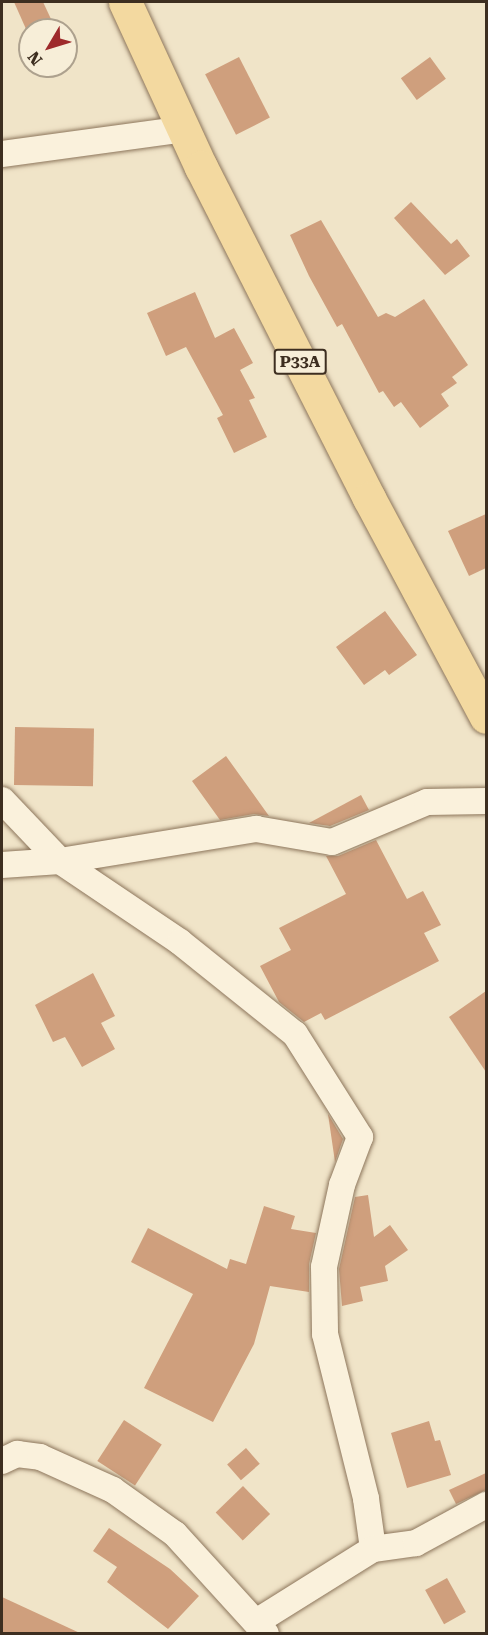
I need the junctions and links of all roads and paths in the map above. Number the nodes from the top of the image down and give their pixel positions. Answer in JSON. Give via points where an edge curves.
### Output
{"nodes":[{"id":1,"x":125,"y":2,"type":"edge"},
{"id":2,"x":184,"y":129,"type":"junction"},
{"id":3,"x":2,"y":154,"type":"edge"},
{"id":4,"x":486,"y":717,"type":"edge"},
{"id":5,"x":2,"y":800,"type":"edge"},
{"id":6,"x":486,"y":801,"type":"edge"},
{"id":7,"x":60,"y":861,"type":"junction"},
{"id":8,"x":2,"y":865,"type":"edge"},
{"id":9,"x":2,"y":1461,"type":"edge"},
{"id":10,"x":486,"y":1505,"type":"edge"},
{"id":11,"x":373,"y":1548,"type":"junction"},
{"id":12,"x":261,"y":1628,"type":"edge"}],
"edges":[{"from":1,"to":2,"type":"main road","number":"P33A"},
{"from":2,"to":3,"type":"street"},
{"from":2,"to":4,"type":"main road","number":"P33A","via":[[364,487]]},
{"from":5,"to":7,"type":"street"},
{"from":6,"to":7,"type":"street","via":[[427,802],[332,842],[256,829]]},
{"from":7,"to":8,"type":"street"},
{"from":7,"to":11,"type":"street","via":[[180,942],[295,1034],[360,1137],[342,1185],[324,1267],[326,1334],[366,1498]]},
{"from":9,"to":12,"type":"street","via":[[17,1454],[40,1457],[113,1490],[175,1534]]},
{"from":10,"to":11,"type":"street","via":[[416,1543]]},
{"from":11,"to":12,"type":"street"}]}
